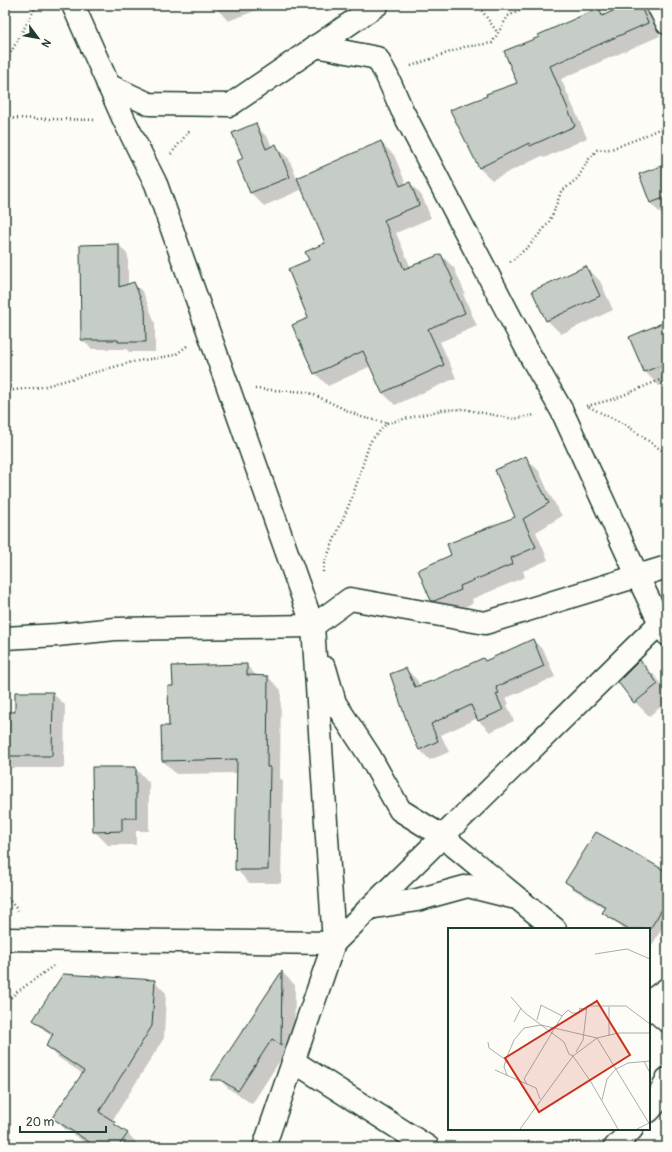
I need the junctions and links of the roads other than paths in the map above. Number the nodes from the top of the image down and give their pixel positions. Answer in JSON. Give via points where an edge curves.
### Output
{"nodes":[{"id":1,"x":73,"y":5,"type":"edge"},
{"id":2,"x":377,"y":5,"type":"edge"},
{"id":3,"x":657,"y":5,"type":"edge"},
{"id":4,"x":667,"y":23,"type":"edge"},
{"id":5,"x":316,"y":46,"type":"junction"},
{"id":6,"x":108,"y":85,"type":"junction"},
{"id":7,"x":667,"y":567,"type":"edge"},
{"id":8,"x":637,"y":575,"type":"junction"},
{"id":9,"x":665,"y":624,"type":"edge"},
{"id":10,"x":313,"y":626,"type":"junction"},
{"id":11,"x":5,"y":638,"type":"edge"},
{"id":12,"x":442,"y":836,"type":"junction"},
{"id":13,"x":517,"y":898,"type":"junction"},
{"id":14,"x":369,"y":908,"type":"junction"},
{"id":15,"x":554,"y":928,"type":"edge"},
{"id":16,"x":5,"y":939,"type":"edge"},
{"id":17,"x":334,"y":943,"type":"junction"},
{"id":18,"x":667,"y":989,"type":"edge"},
{"id":19,"x":650,"y":1001,"type":"edge"},
{"id":20,"x":650,"y":1007,"type":"edge"},
{"id":21,"x":667,"y":1021,"type":"edge"},
{"id":22,"x":293,"y":1061,"type":"junction"},
{"id":23,"x":667,"y":1079,"type":"edge"},
{"id":24,"x":650,"y":1109,"type":"edge"},
{"id":25,"x":631,"y":1130,"type":"edge"},
{"id":26,"x":264,"y":1147,"type":"edge"},
{"id":27,"x":428,"y":1147,"type":"edge"},
{"id":28,"x":616,"y":1147,"type":"edge"}],
"edges":[{"from":1,"to":6,"type":"street"},
{"from":2,"to":5,"type":"street"},
{"from":3,"to":4,"type":"street"},
{"from":5,"to":6,"type":"street","via":[[230,105],[149,104]]},
{"from":5,"to":8,"type":"street","via":[[377,58],[531,357],[562,411]]},
{"from":6,"to":10,"type":"street","via":[[156,184]]},
{"from":7,"to":8,"type":"street"},
{"from":8,"to":9,"type":"street"},
{"from":8,"to":10,"type":"street","via":[[485,623],[350,599]]},
{"from":9,"to":12,"type":"street"},
{"from":10,"to":11,"type":"street","via":[[115,629]]},
{"from":10,"to":12,"type":"street","via":[[335,703],[370,756],[400,810]]},
{"from":10,"to":17,"type":"street"},
{"from":12,"to":13,"type":"street"},
{"from":12,"to":14,"type":"street"},
{"from":13,"to":14,"type":"street","via":[[468,886],[417,900]]},
{"from":13,"to":15,"type":"street"},
{"from":14,"to":17,"type":"street"},
{"from":16,"to":17,"type":"street"},
{"from":17,"to":22,"type":"street"},
{"from":18,"to":19,"type":"street"},
{"from":20,"to":21,"type":"street"},
{"from":22,"to":26,"type":"street"},
{"from":22,"to":27,"type":"street"},
{"from":23,"to":24,"type":"street","via":[[656,1103]]},
{"from":25,"to":28,"type":"street"}]}
